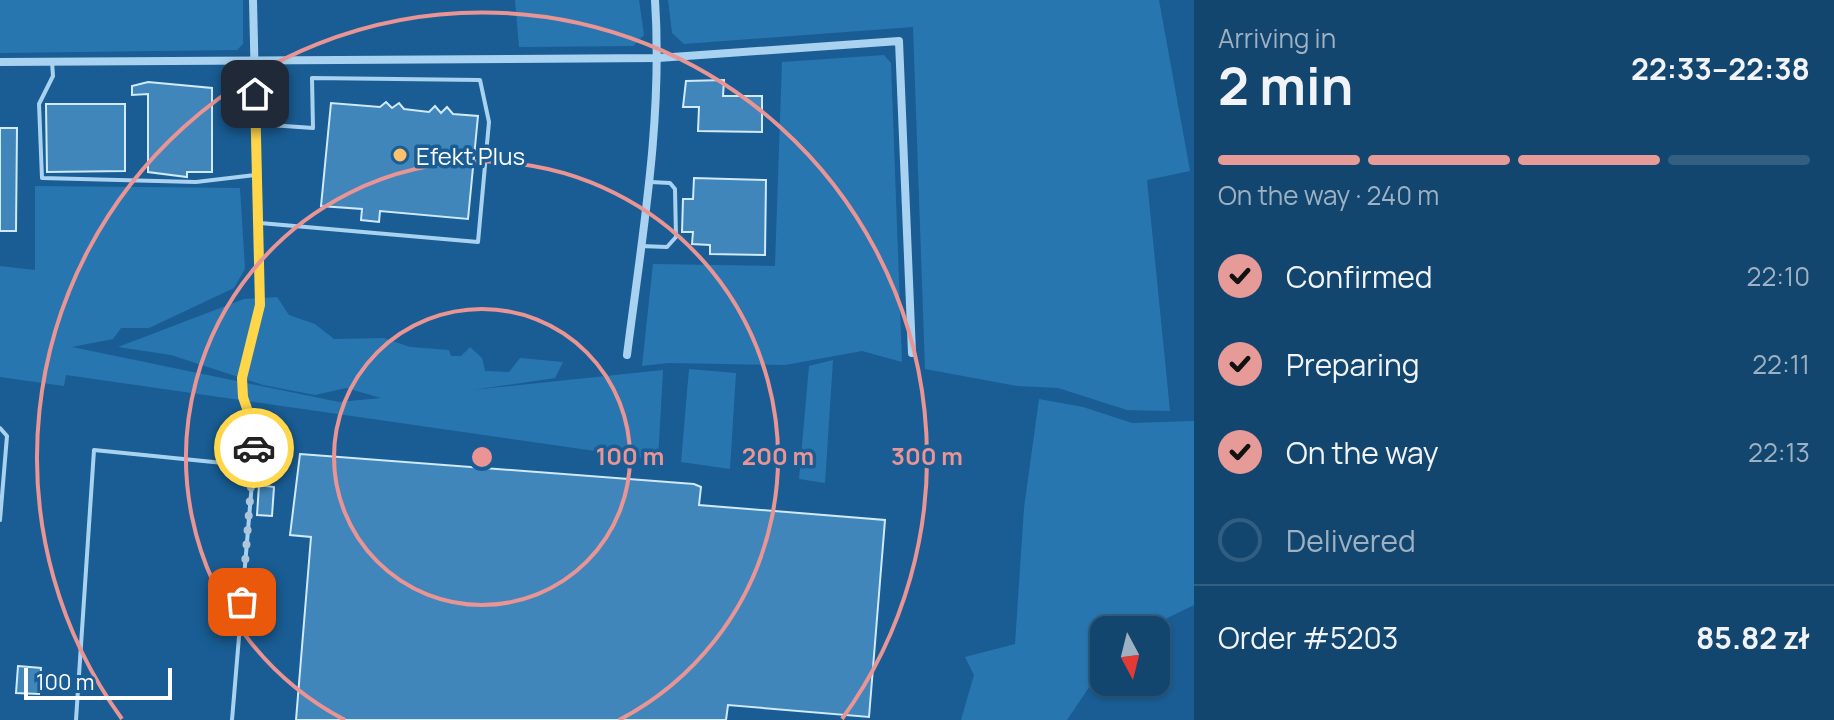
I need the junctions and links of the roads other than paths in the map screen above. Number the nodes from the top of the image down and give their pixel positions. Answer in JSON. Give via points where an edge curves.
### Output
{"nodes":[{"id":1,"x":253,"y":0,"type":"edge"},
{"id":2,"x":655,"y":0,"type":"edge"},
{"id":3,"x":658,"y":58,"type":"junction"},
{"id":4,"x":255,"y":61,"type":"junction"},
{"id":5,"x":0,"y":62,"type":"edge"},
{"id":6,"x":52,"y":62,"type":"junction"},
{"id":7,"x":256,"y":124,"type":"junction"},
{"id":8,"x":257,"y":175,"type":"junction"},
{"id":9,"x":649,"y":182,"type":"junction"},
{"id":10,"x":258,"y":223,"type":"junction"},
{"id":11,"x":641,"y":246,"type":"junction"},
{"id":12,"x":912,"y":353,"type":"dead end"},
{"id":13,"x":627,"y":355,"type":"dead end"},
{"id":14,"x":242,"y":378,"type":"joint"},
{"id":15,"x":0,"y":428,"type":"edge"},
{"id":16,"x":253,"y":466,"type":"junction"},
{"id":17,"x":0,"y":520,"type":"edge"},
{"id":18,"x":76,"y":720,"type":"edge"},
{"id":19,"x":232,"y":720,"type":"edge"}],
"edges":[{"from":1,"to":4,"type":"street"},
{"from":2,"to":3,"type":"street"},
{"from":3,"to":4,"type":"street"},
{"from":3,"to":9,"type":"street"},
{"from":3,"to":12,"type":"street","via":[[899,41]]},
{"from":4,"to":6,"type":"street"},
{"from":4,"to":7,"type":"street"},
{"from":5,"to":6,"type":"street"},
{"from":6,"to":8,"type":"lane","via":[[53,76],[39,104],[42,178],[196,182]]},
{"from":7,"to":8,"type":"street"},
{"from":7,"to":10,"type":"lane","via":[[313,128],[312,78],[480,80],[489,122],[478,242]]},
{"from":8,"to":10,"type":"street"},
{"from":9,"to":11,"type":"street"},
{"from":9,"to":11,"type":"lane","via":[[670,183],[675,189],[676,237],[667,247]]},
{"from":10,"to":14,"type":"street","via":[[260,297]]},
{"from":11,"to":13,"type":"street"},
{"from":14,"to":16,"type":"lane","via":[[256,435]]},
{"from":15,"to":17,"type":"lane","via":[[7,436]]},
{"from":16,"to":18,"type":"lane","via":[[94,450]]},
{"from":16,"to":19,"type":"lane"}]}
